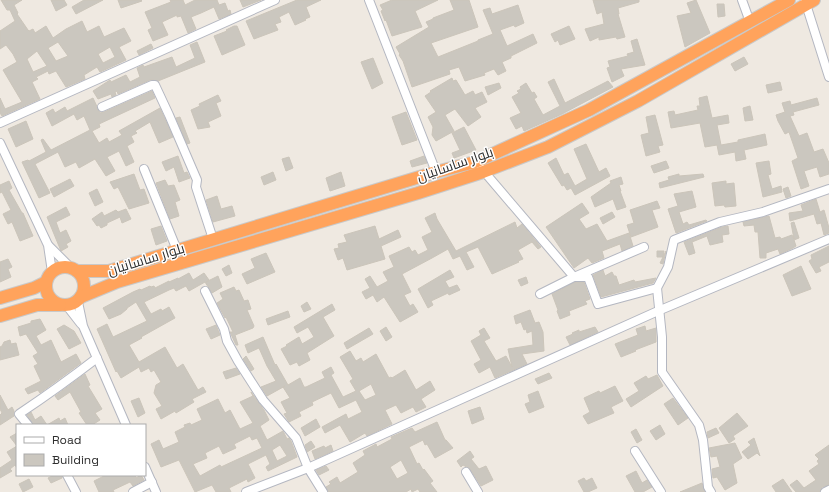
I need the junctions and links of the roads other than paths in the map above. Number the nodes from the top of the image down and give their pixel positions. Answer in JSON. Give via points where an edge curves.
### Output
{"nodes":[{"id":1,"x":275,"y":0,"type":"edge"},
{"id":2,"x":369,"y":0,"type":"edge"},
{"id":3,"x":742,"y":0,"type":"edge"},
{"id":4,"x":789,"y":0,"type":"edge"},
{"id":5,"x":808,"y":1,"type":"edge"},
{"id":6,"x":750,"y":22,"type":"junction"},
{"id":7,"x":829,"y":77,"type":"edge"},
{"id":8,"x":102,"y":107,"type":"dead end"},
{"id":9,"x":0,"y":123,"type":"edge"},
{"id":10,"x":0,"y":143,"type":"edge"},
{"id":11,"x":475,"y":162,"type":"junction"},
{"id":12,"x":144,"y":169,"type":"dead end"},
{"id":13,"x":436,"y":172,"type":"junction"},
{"id":14,"x":483,"y":172,"type":"junction"},
{"id":15,"x":829,"y":189,"type":"edge"},
{"id":16,"x":213,"y":239,"type":"junction"},
{"id":17,"x":829,"y":240,"type":"edge"},
{"id":18,"x":48,"y":245,"type":"junction"},
{"id":19,"x":644,"y":247,"type":"dead end"},
{"id":20,"x":177,"y":250,"type":"junction"},
{"id":21,"x":74,"y":269,"type":"junction"},
{"id":22,"x":49,"y":277,"type":"junction"},
{"id":23,"x":574,"y":277,"type":"junction"},
{"id":24,"x":657,"y":288,"type":"junction"},
{"id":25,"x":205,"y":291,"type":"dead end"},
{"id":26,"x":540,"y":294,"type":"dead end"},
{"id":27,"x":0,"y":298,"type":"edge"},
{"id":28,"x":71,"y":303,"type":"junction"},
{"id":29,"x":658,"y":311,"type":"junction"},
{"id":30,"x":0,"y":316,"type":"edge"},
{"id":31,"x":83,"y":326,"type":"junction"},
{"id":32,"x":97,"y":358,"type":"junction"},
{"id":33,"x":27,"y":424,"type":"edge"},
{"id":34,"x":126,"y":424,"type":"edge"},
{"id":35,"x":635,"y":451,"type":"dead end"},
{"id":36,"x":308,"y":468,"type":"junction"},
{"id":37,"x":146,"y":469,"type":"edge"},
{"id":38,"x":466,"y":472,"type":"dead end"},
{"id":39,"x":68,"y":476,"type":"edge"},
{"id":40,"x":152,"y":482,"type":"junction"},
{"id":41,"x":829,"y":490,"type":"edge"},
{"id":42,"x":76,"y":492,"type":"edge"},
{"id":43,"x":133,"y":492,"type":"edge"},
{"id":44,"x":156,"y":492,"type":"edge"},
{"id":45,"x":246,"y":492,"type":"edge"},
{"id":46,"x":323,"y":492,"type":"edge"},
{"id":47,"x":478,"y":492,"type":"edge"},
{"id":48,"x":661,"y":492,"type":"edge"},
{"id":49,"x":711,"y":492,"type":"edge"},
{"id":50,"x":825,"y":492,"type":"edge"}],
"edges":[{"from":1,"to":9,"type":"street"},
{"from":2,"to":13,"type":"street"},
{"from":3,"to":6,"type":"street"},
{"from":4,"to":6,"type":"highway","name":"بلوار ساسانیان"},
{"from":5,"to":7,"type":"street"},
{"from":5,"to":14,"type":"highway","name":"بلوار ساسانیان","via":[[638,101],[548,147]]},
{"from":6,"to":11,"type":"highway","name":"بلوار ساسانیان","via":[[590,110]]},
{"from":8,"to":16,"type":"street","via":[[155,85],[197,180],[196,187]]},
{"from":10,"to":18,"type":"street"},
{"from":11,"to":13,"type":"highway","name":"بلوار ساسانیان"},
{"from":11,"to":14,"type":"street"},
{"from":12,"to":20,"type":"street"},
{"from":13,"to":16,"type":"highway","name":"بلوار ساسانیان"},
{"from":14,"to":23,"type":"street"},
{"from":14,"to":28,"type":"highway","name":"بلوار ساسانیان","via":[[117,282]]},
{"from":15,"to":24,"type":"street","via":[[763,212],[720,222],[674,240],[668,267]]},
{"from":16,"to":20,"type":"highway","name":"بلوار ساسانیان"},
{"from":17,"to":29,"type":"street"},
{"from":18,"to":21,"type":"street"},
{"from":18,"to":22,"type":"street"},
{"from":19,"to":23,"type":"street"},
{"from":20,"to":21,"type":"highway","name":"بلوار ساسانیان","via":[[109,271]]},
{"from":21,"to":22,"type":"highway","via":[[64,267]]},
{"from":21,"to":28,"type":"highway","via":[[82,276],[85,287]]},
{"from":22,"to":27,"type":"highway","via":[[34,288]]},
{"from":22,"to":28,"type":"highway","via":[[47,293],[54,303]]},
{"from":23,"to":24,"type":"street","via":[[588,277],[598,304]]},
{"from":23,"to":26,"type":"street"},
{"from":24,"to":29,"type":"street"},
{"from":25,"to":36,"type":"street","via":[[238,361],[263,400],[296,438]]},
{"from":28,"to":30,"type":"highway","via":[[37,304]]},
{"from":28,"to":31,"type":"street"},
{"from":28,"to":31,"type":"street"},
{"from":29,"to":36,"type":"street"},
{"from":29,"to":49,"type":"street","via":[[662,337],[662,372],[699,425],[708,487]]},
{"from":31,"to":32,"type":"street"},
{"from":32,"to":33,"type":"street","via":[[52,393],[19,414]]},
{"from":32,"to":34,"type":"street"},
{"from":35,"to":48,"type":"street"},
{"from":36,"to":45,"type":"street"},
{"from":36,"to":46,"type":"street"},
{"from":37,"to":40,"type":"street"},
{"from":38,"to":47,"type":"street"},
{"from":39,"to":42,"type":"street"},
{"from":40,"to":43,"type":"street"},
{"from":40,"to":44,"type":"street"},
{"from":41,"to":50,"type":"street"}]}
